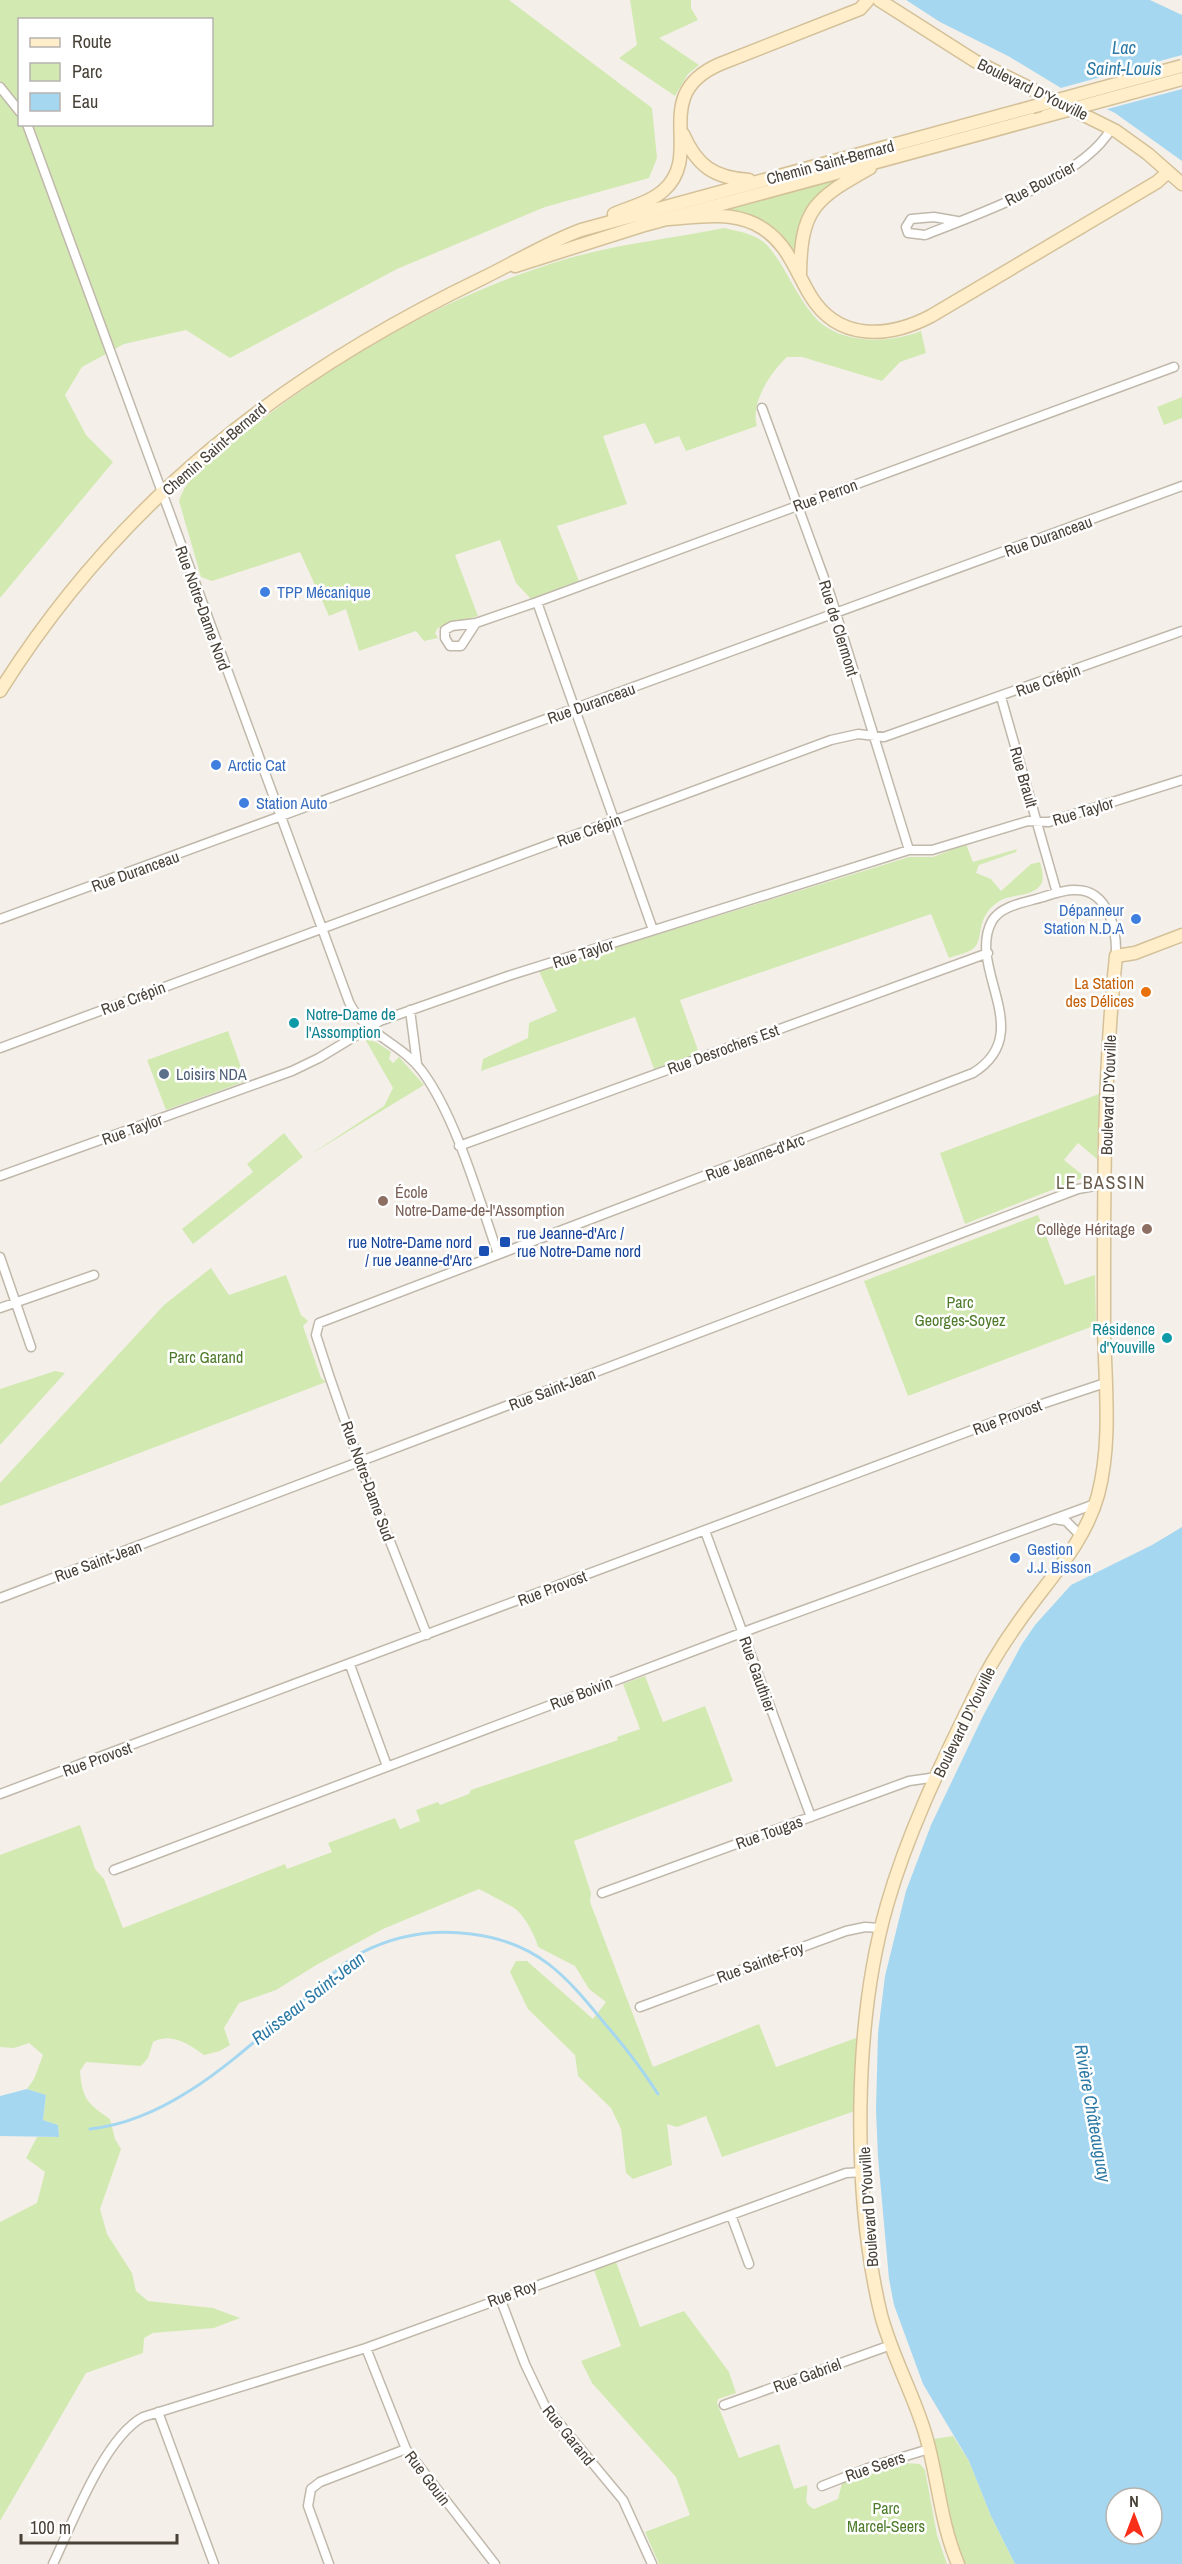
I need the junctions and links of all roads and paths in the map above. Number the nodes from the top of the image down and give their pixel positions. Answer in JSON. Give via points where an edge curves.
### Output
{"nodes":[{"id":1,"x":868,"y":0,"type":"edge"},
{"id":2,"x":879,"y":0,"type":"edge"},
{"id":3,"x":1182,"y":66,"type":"edge"},
{"id":4,"x":1182,"y":80,"type":"edge"},
{"id":5,"x":0,"y":87,"type":"edge"},
{"id":6,"x":18,"y":110,"type":"edge"},
{"id":7,"x":28,"y":126,"type":"edge"},
{"id":8,"x":680,"y":127,"type":"junction"},
{"id":9,"x":1111,"y":129,"type":"junction"},
{"id":10,"x":887,"y":159,"type":"junction"},
{"id":11,"x":1168,"y":172,"type":"junction"},
{"id":12,"x":762,"y":180,"type":"junction"},
{"id":13,"x":1182,"y":184,"type":"edge"},
{"id":14,"x":669,"y":219,"type":"junction"},
{"id":15,"x":957,"y":221,"type":"junction"},
{"id":16,"x":581,"y":230,"type":"junction"},
{"id":17,"x":800,"y":274,"type":"junction"},
{"id":18,"x":486,"y":276,"type":"junction"},
{"id":19,"x":1174,"y":367,"type":"dead end"},
{"id":20,"x":762,"y":408,"type":"dead end"},
{"id":21,"x":1182,"y":486,"type":"edge"},
{"id":22,"x":161,"y":494,"type":"junction"},
{"id":23,"x":797,"y":505,"type":"junction"},
{"id":24,"x":537,"y":602,"type":"junction"},
{"id":25,"x":836,"y":614,"type":"junction"},
{"id":26,"x":476,"y":623,"type":"dead end"},
{"id":27,"x":1182,"y":631,"type":"edge"},
{"id":28,"x":0,"y":691,"type":"edge"},
{"id":29,"x":1001,"y":697,"type":"junction"},
{"id":30,"x":575,"y":709,"type":"junction"},
{"id":31,"x":873,"y":736,"type":"junction"},
{"id":32,"x":1182,"y":780,"type":"edge"},
{"id":33,"x":281,"y":817,"type":"junction"},
{"id":34,"x":614,"y":820,"type":"junction"},
{"id":35,"x":1037,"y":823,"type":"junction"},
{"id":36,"x":909,"y":850,"type":"junction"},
{"id":37,"x":1057,"y":893,"type":"junction"},
{"id":38,"x":0,"y":919,"type":"edge"},
{"id":39,"x":322,"y":929,"type":"junction"},
{"id":40,"x":653,"y":930,"type":"junction"},
{"id":41,"x":1182,"y":935,"type":"edge"},
{"id":42,"x":988,"y":953,"type":"junction"},
{"id":43,"x":1116,"y":956,"type":"junction"},
{"id":44,"x":410,"y":1010,"type":"junction"},
{"id":45,"x":369,"y":1028,"type":"junction"},
{"id":46,"x":0,"y":1048,"type":"edge"},
{"id":47,"x":417,"y":1065,"type":"junction"},
{"id":48,"x":459,"y":1146,"type":"junction"},
{"id":49,"x":0,"y":1176,"type":"edge"},
{"id":50,"x":1105,"y":1184,"type":"junction"},
{"id":51,"x":498,"y":1254,"type":"junction"},
{"id":52,"x":0,"y":1257,"type":"edge"},
{"id":53,"x":94,"y":1275,"type":"dead end"},
{"id":54,"x":16,"y":1303,"type":"junction"},
{"id":55,"x":0,"y":1308,"type":"edge"},
{"id":56,"x":316,"y":1326,"type":"joint"},
{"id":57,"x":31,"y":1347,"type":"dead end"},
{"id":58,"x":1105,"y":1383,"type":"junction"},
{"id":59,"x":360,"y":1462,"type":"junction"},
{"id":60,"x":1095,"y":1504,"type":"junction"},
{"id":61,"x":1048,"y":1520,"type":"junction"},
{"id":62,"x":705,"y":1532,"type":"junction"},
{"id":63,"x":1081,"y":1536,"type":"junction"},
{"id":64,"x":0,"y":1598,"type":"edge"},
{"id":65,"x":742,"y":1633,"type":"junction"},
{"id":66,"x":427,"y":1635,"type":"junction"},
{"id":67,"x":350,"y":1665,"type":"junction"},
{"id":68,"x":387,"y":1766,"type":"junction"},
{"id":69,"x":937,"y":1777,"type":"junction"},
{"id":70,"x":0,"y":1794,"type":"edge"},
{"id":71,"x":811,"y":1817,"type":"junction"},
{"id":72,"x":114,"y":1870,"type":"dead end"},
{"id":73,"x":602,"y":1893,"type":"dead end"},
{"id":74,"x":881,"y":1928,"type":"junction"},
{"id":75,"x":640,"y":2007,"type":"dead end"},
{"id":76,"x":864,"y":2172,"type":"junction"},
{"id":77,"x":731,"y":2215,"type":"junction"},
{"id":78,"x":749,"y":2264,"type":"dead end"},
{"id":79,"x":500,"y":2298,"type":"junction"},
{"id":80,"x":891,"y":2345,"type":"junction"},
{"id":81,"x":366,"y":2348,"type":"junction"},
{"id":82,"x":724,"y":2405,"type":"dead end"},
{"id":83,"x":158,"y":2412,"type":"junction"},
{"id":84,"x":406,"y":2449,"type":"junction"},
{"id":85,"x":929,"y":2449,"type":"junction"},
{"id":86,"x":822,"y":2486,"type":"dead end"},
{"id":87,"x":52,"y":2564,"type":"edge"},
{"id":88,"x":214,"y":2564,"type":"edge"},
{"id":89,"x":329,"y":2564,"type":"edge"},
{"id":90,"x":495,"y":2564,"type":"edge"},
{"id":91,"x":652,"y":2564,"type":"edge"},
{"id":92,"x":958,"y":2564,"type":"edge"}],
"edges":[{"from":1,"to":8,"type":"street","via":[[853,12],[707,70],[686,93]]},
{"from":2,"to":9,"type":"street","name":"Boulevard D'Youville","via":[[975,61]]},
{"from":3,"to":12,"type":"street","name":"Chemin Saint-Bernard","bridge":true},
{"from":4,"to":10,"type":"street","name":"Chemin Saint-Bernard","bridge":true},
{"from":5,"to":6,"type":"street"},
{"from":7,"to":22,"type":"street","name":"Rue Notre-Dame Nord"},
{"from":8,"to":12,"type":"street","via":[[691,152],[708,171],[732,179]]},
{"from":8,"to":16,"type":"street","via":[[680,165],[669,186],[651,199]]},
{"from":9,"to":11,"type":"street","name":"Boulevard D'Youville"},
{"from":9,"to":15,"type":"street","name":"Rue Bourcier","via":[[1096,149],[1058,175]]},
{"from":10,"to":14,"type":"street","name":"Chemin Saint-Bernard"},
{"from":10,"to":17,"type":"street","via":[[830,190],[815,207],[801,240]]},
{"from":11,"to":13,"type":"street","name":"Boulevard D'Youville"},
{"from":11,"to":17,"type":"street","via":[[931,316],[895,331],[872,333],[841,324],[813,301]]},
{"from":12,"to":16,"type":"street","name":"Chemin Saint-Bernard"},
{"from":14,"to":17,"type":"street","via":[[724,216],[751,222],[782,244]]},
{"from":14,"to":18,"type":"street","name":"Chemin Saint-Bernard"},
{"from":15,"to":15,"type":"street","name":"Rue Bourcier","via":[[917,217],[910,219],[906,227],[908,233],[920,236]]},
{"from":16,"to":18,"type":"street","name":"Chemin Saint-Bernard"},
{"from":18,"to":22,"type":"street","name":"Chemin Saint-Bernard","via":[[420,308],[307,375],[233,429]]},
{"from":19,"to":23,"type":"street","name":"Rue Perron"},
{"from":20,"to":23,"type":"street","name":"Rue de Clermont"},
{"from":21,"to":25,"type":"street","name":"Rue Duranceau"},
{"from":22,"to":28,"type":"street","name":"Chemin Saint-Bernard","via":[[64,601]]},
{"from":22,"to":33,"type":"street","name":"Rue Notre-Dame Nord"},
{"from":23,"to":24,"type":"street","name":"Rue Perron"},
{"from":23,"to":25,"type":"street","name":"Rue de Clermont"},
{"from":24,"to":26,"type":"street","name":"Rue Perron"},
{"from":24,"to":30,"type":"street"},
{"from":25,"to":30,"type":"street","name":"Rue Duranceau"},
{"from":25,"to":31,"type":"street","name":"Rue de Clermont"},
{"from":27,"to":29,"type":"street","name":"Rue Crépin"},
{"from":29,"to":31,"type":"street","name":"Rue Crépin","via":[[884,737]]},
{"from":29,"to":35,"type":"street","name":"Rue Brault"},
{"from":30,"to":33,"type":"street","name":"Rue Duranceau"},
{"from":30,"to":34,"type":"street"},
{"from":31,"to":34,"type":"street","name":"Rue Crépin","via":[[858,734],[831,740]]},
{"from":31,"to":36,"type":"street","name":"Rue de Clermont"},
{"from":32,"to":35,"type":"street","name":"Rue Taylor"},
{"from":33,"to":38,"type":"street","name":"Rue Duranceau"},
{"from":33,"to":39,"type":"street","name":"Rue Notre-Dame Nord"},
{"from":34,"to":39,"type":"street","name":"Rue Crépin"},
{"from":34,"to":40,"type":"street"},
{"from":35,"to":36,"type":"street","name":"Rue Taylor","via":[[1028,821],[932,850]]},
{"from":35,"to":37,"type":"street","name":"Rue Brault"},
{"from":36,"to":40,"type":"street","name":"Rue Taylor"},
{"from":37,"to":42,"type":"street","name":"Rue Jeanne-d'Arc","via":[[998,914],[988,934]]},
{"from":37,"to":43,"type":"street","via":[[1080,890],[1098,899],[1112,923]]},
{"from":39,"to":45,"type":"street","name":"Rue Notre-Dame Nord","via":[[356,1017]]},
{"from":39,"to":46,"type":"street","name":"Rue Crépin"},
{"from":40,"to":44,"type":"street","name":"Rue Taylor"},
{"from":41,"to":43,"type":"street"},
{"from":42,"to":48,"type":"street","name":"Rue Desrochers Est"},
{"from":42,"to":51,"type":"street","name":"Rue Jeanne-d'Arc","via":[[1000,1040],[979,1069],[897,1104]]},
{"from":43,"to":50,"type":"street","name":"Boulevard D'Youville"},
{"from":44,"to":45,"type":"street","name":"Rue Taylor"},
{"from":44,"to":47,"type":"street","name":"Rue Notre-Dame Nord"},
{"from":45,"to":47,"type":"street","name":"Rue Notre-Dame Nord"},
{"from":45,"to":49,"type":"street","name":"Rue Taylor","via":[[292,1071]]},
{"from":47,"to":48,"type":"street","name":"Rue Notre-Dame Nord","via":[[436,1094]]},
{"from":48,"to":51,"type":"street","name":"Rue Notre-Dame Nord"},
{"from":50,"to":58,"type":"street","name":"Boulevard D'Youville"},
{"from":50,"to":59,"type":"street","name":"Rue Saint-Jean","via":[[1078,1189]]},
{"from":51,"to":56,"type":"street","name":"Rue Jeanne-d'Arc","via":[[328,1318]]},
{"from":52,"to":54,"type":"street"},
{"from":53,"to":54,"type":"street"},
{"from":54,"to":55,"type":"street"},
{"from":54,"to":57,"type":"street"},
{"from":56,"to":59,"type":"street","name":"Rue Notre-Dame Sud","via":[[317,1341]]},
{"from":58,"to":60,"type":"street","name":"Boulevard D'Youville","via":[[1106,1447]]},
{"from":58,"to":62,"type":"street","name":"Rue Provost"},
{"from":59,"to":64,"type":"street","name":"Rue Saint-Jean"},
{"from":59,"to":66,"type":"street","name":"Rue Notre-Dame Sud"},
{"from":60,"to":61,"type":"street","name":"Rue Boivin"},
{"from":60,"to":63,"type":"street","name":"Boulevard D'Youville"},
{"from":61,"to":63,"type":"street","via":[[1066,1521]]},
{"from":61,"to":65,"type":"street","name":"Rue Boivin"},
{"from":62,"to":65,"type":"street","name":"Rue Gauthier"},
{"from":62,"to":66,"type":"street","name":"Rue Provost"},
{"from":63,"to":69,"type":"street","name":"Boulevard D'Youville","via":[[1002,1646],[973,1697]]},
{"from":65,"to":68,"type":"street","name":"Rue Boivin"},
{"from":65,"to":71,"type":"street","name":"Rue Gauthier"},
{"from":66,"to":67,"type":"street","name":"Rue Provost"},
{"from":67,"to":68,"type":"street"},
{"from":67,"to":70,"type":"street","name":"Rue Provost"},
{"from":68,"to":72,"type":"street","name":"Rue Boivin"},
{"from":69,"to":71,"type":"street","name":"Rue Tougas","via":[[909,1781]]},
{"from":69,"to":74,"type":"street","name":"Boulevard D'Youville","via":[[903,1856]]},
{"from":71,"to":73,"type":"street","name":"Rue Tougas"},
{"from":74,"to":75,"type":"street","name":"Rue Sainte-Foy","via":[[846,1931]]},
{"from":74,"to":76,"type":"street","name":"Boulevard D'Youville","via":[[863,2040]]},
{"from":76,"to":77,"type":"street","name":"Rue Roy","via":[[846,2173]]},
{"from":76,"to":80,"type":"street","name":"Boulevard D'Youville","via":[[872,2271]]},
{"from":77,"to":78,"type":"street"},
{"from":77,"to":79,"type":"street","name":"Rue Roy"},
{"from":79,"to":81,"type":"street","name":"Rue Roy"},
{"from":79,"to":91,"type":"street","name":"Rue Garand","via":[[544,2406],[623,2500]]},
{"from":80,"to":82,"type":"street","name":"Rue Gabriel"},
{"from":80,"to":85,"type":"street","name":"Boulevard D'Youville"},
{"from":81,"to":83,"type":"street","name":"Rue Roy"},
{"from":81,"to":84,"type":"street","name":"Rue Gouin"},
{"from":83,"to":87,"type":"street","name":"Rue Roy","via":[[131,2425],[111,2448]]},
{"from":83,"to":88,"type":"street"},
{"from":84,"to":89,"type":"street","via":[[311,2489],[308,2506]]},
{"from":84,"to":90,"type":"street","name":"Rue Gouin"},
{"from":85,"to":86,"type":"street","name":"Rue Seers"},
{"from":85,"to":92,"type":"street","name":"Boulevard D'Youville"}]}
